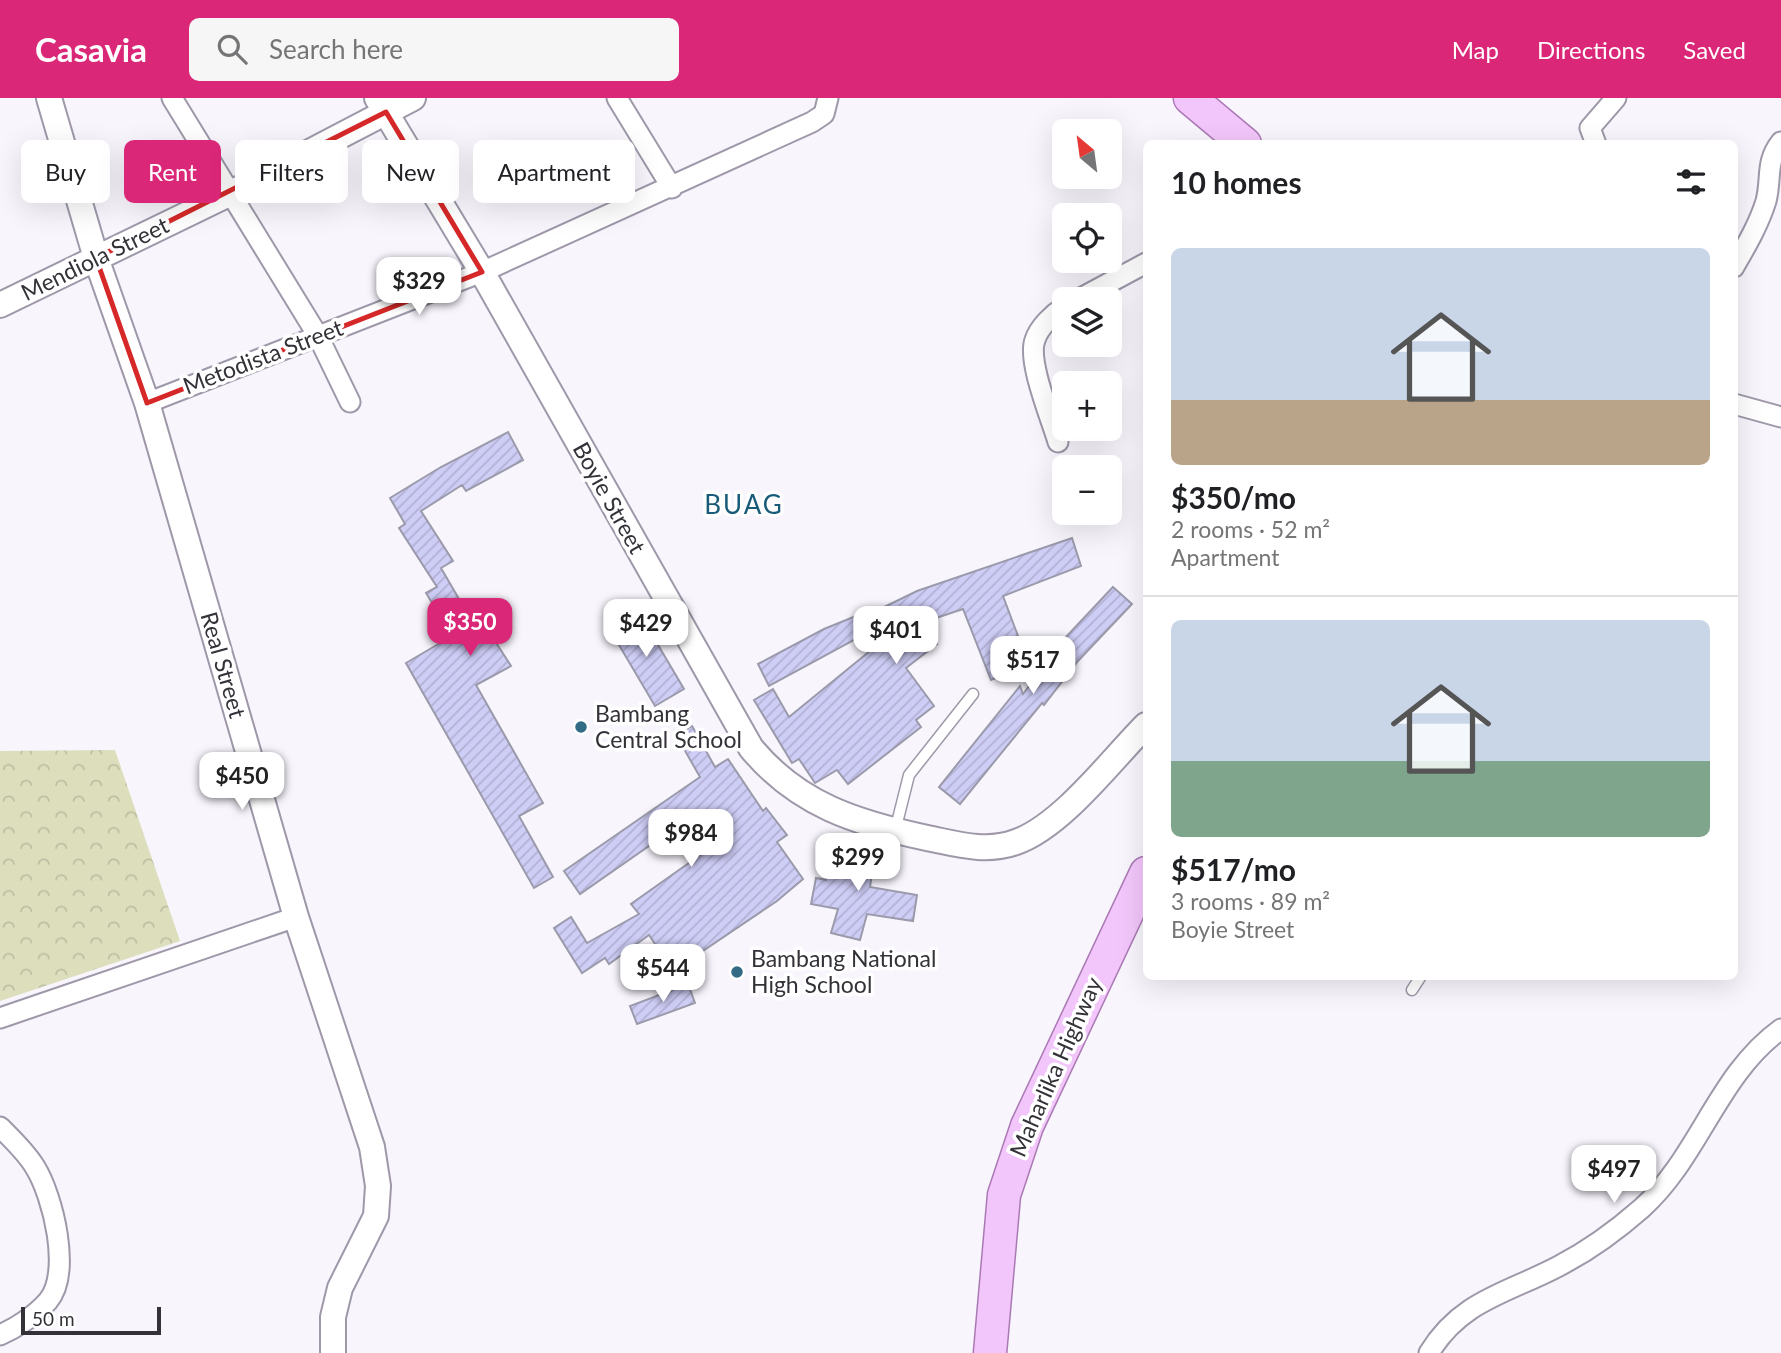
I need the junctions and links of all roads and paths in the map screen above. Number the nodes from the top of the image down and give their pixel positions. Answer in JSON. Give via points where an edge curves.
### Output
{"nodes":[{"id":1,"x":48,"y":98,"type":"edge"},
{"id":2,"x":172,"y":98,"type":"edge"},
{"id":3,"x":414,"y":98,"type":"edge"},
{"id":4,"x":617,"y":98,"type":"edge"},
{"id":5,"x":828,"y":98,"type":"edge"},
{"id":6,"x":1190,"y":98,"type":"edge"},
{"id":7,"x":1616,"y":98,"type":"edge"},
{"id":8,"x":381,"y":105,"type":"edge"},
{"id":9,"x":1240,"y":140,"type":"edge"},
{"id":10,"x":1594,"y":140,"type":"edge"},
{"id":11,"x":1781,"y":142,"type":"edge"},
{"id":12,"x":673,"y":188,"type":"junction"},
{"id":13,"x":231,"y":192,"type":"junction"},
{"id":14,"x":96,"y":258,"type":"junction"},
{"id":15,"x":1738,"y":260,"type":"edge"},
{"id":16,"x":1143,"y":265,"type":"edge"},
{"id":17,"x":482,"y":272,"type":"junction"},
{"id":18,"x":1101,"y":287,"type":"edge"},
{"id":19,"x":0,"y":305,"type":"edge"},
{"id":20,"x":1052,"y":317,"type":"edge"},
{"id":21,"x":318,"y":336,"type":"junction"},
{"id":22,"x":350,"y":402,"type":"dead end"},
{"id":23,"x":147,"y":403,"type":"junction"},
{"id":24,"x":1738,"y":405,"type":"edge"},
{"id":25,"x":1781,"y":417,"type":"edge"},
{"id":26,"x":1058,"y":442,"type":"dead end"},
{"id":27,"x":973,"y":694,"type":"dead end"},
{"id":28,"x":1143,"y":728,"type":"edge"},
{"id":29,"x":895,"y":831,"type":"junction"},
{"id":30,"x":1143,"y":879,"type":"edge"},
{"id":31,"x":296,"y":917,"type":"junction"},
{"id":32,"x":1418,"y":980,"type":"edge"},
{"id":33,"x":1412,"y":990,"type":"dead end"},
{"id":34,"x":0,"y":1018,"type":"edge"},
{"id":35,"x":1781,"y":1029,"type":"edge"},
{"id":36,"x":0,"y":1126,"type":"edge"},
{"id":37,"x":0,"y":1335,"type":"edge"},
{"id":38,"x":333,"y":1353,"type":"edge"},
{"id":39,"x":990,"y":1353,"type":"edge"},
{"id":40,"x":1429,"y":1353,"type":"edge"}],
"edges":[{"from":1,"to":14,"type":"street","name":"Real Street"},
{"from":2,"to":13,"type":"street"},
{"from":3,"to":8,"type":"street","name":"Mendiola Street"},
{"from":4,"to":12,"type":"street"},
{"from":5,"to":12,"type":"street","name":"Metodista Street","via":[[824,114],[812,122]]},
{"from":6,"to":9,"type":"main road"},
{"from":7,"to":10,"type":"street","via":[[1590,128]]},
{"from":8,"to":13,"type":"street","name":"Mendiola Street"},
{"from":8,"to":17,"type":"street","name":"Boyie Street"},
{"from":11,"to":15,"type":"street","via":[[1770,159],[1767,198],[1758,224]]},
{"from":12,"to":17,"type":"street","name":"Metodista Street"},
{"from":13,"to":14,"type":"street","name":"Mendiola Street"},
{"from":13,"to":21,"type":"street"},
{"from":14,"to":19,"type":"street","name":"Mendiola Street"},
{"from":14,"to":23,"type":"street","name":"Real Street"},
{"from":16,"to":18,"type":"street"},
{"from":17,"to":21,"type":"street","name":"Metodista Street"},
{"from":17,"to":29,"type":"street","name":"Boyie Street","via":[[751,748],[768,769],[810,799],[843,817]]},
{"from":20,"to":26,"type":"street","via":[[1034,340],[1034,360]]},
{"from":21,"to":22,"type":"street"},
{"from":21,"to":23,"type":"street","name":"Metodista Street"},
{"from":23,"to":31,"type":"street","name":"Real Street"},
{"from":24,"to":25,"type":"street"},
{"from":27,"to":29,"type":"lane","via":[[909,775]]},
{"from":28,"to":29,"type":"street","name":"Boyie Street","via":[[1091,786],[1017,842],[974,848]]},
{"from":30,"to":39,"type":"main road","name":"Maharlika Highway","via":[[1013,1165],[1004,1195]]},
{"from":31,"to":34,"type":"street"},
{"from":31,"to":38,"type":"street","name":"Real Street","via":[[368,1135],[379,1186],[376,1216],[340,1288],[333,1317]]},
{"from":32,"to":33,"type":"lane"},
{"from":35,"to":40,"type":"street","via":[[1761,1043],[1746,1062],[1669,1180],[1643,1208],[1559,1266],[1479,1302],[1447,1328]]},
{"from":36,"to":37,"type":"street","via":[[36,1168],[49,1199],[57,1230],[59,1276],[49,1300]]}]}
